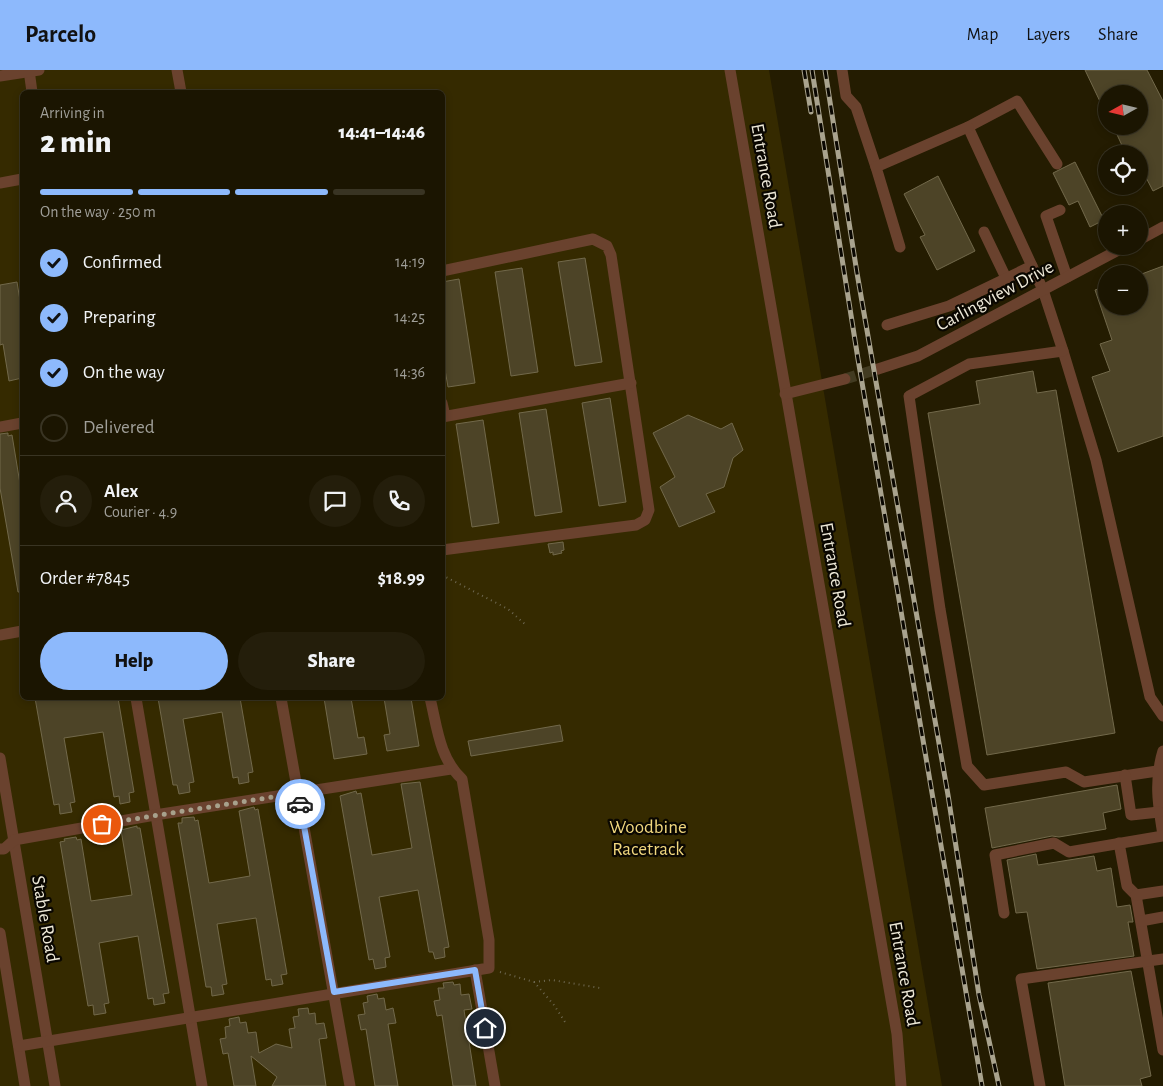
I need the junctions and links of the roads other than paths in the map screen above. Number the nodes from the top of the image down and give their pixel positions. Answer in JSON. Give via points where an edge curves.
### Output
{"nodes":[{"id":1,"x":177,"y":70,"type":"edge"},
{"id":2,"x":730,"y":70,"type":"edge"},
{"id":3,"x":842,"y":70,"type":"edge"},
{"id":4,"x":32,"y":71,"type":"edge"},
{"id":5,"x":0,"y":76,"type":"edge"},
{"id":6,"x":32,"y":90,"type":"edge"},
{"id":7,"x":181,"y":90,"type":"edge"},
{"id":8,"x":968,"y":127,"type":"junction"},
{"id":9,"x":1057,"y":164,"type":"dead end"},
{"id":10,"x":876,"y":167,"type":"junction"},
{"id":11,"x":20,"y":179,"type":"edge"},
{"id":12,"x":0,"y":182,"type":"edge"},
{"id":13,"x":1060,"y":210,"type":"dead end"},
{"id":14,"x":1163,"y":227,"type":"edge"},
{"id":15,"x":984,"y":232,"type":"dead end"},
{"id":16,"x":1148,"y":235,"type":"edge"},
{"id":17,"x":900,"y":247,"type":"dead end"},
{"id":18,"x":1109,"y":255,"type":"edge"},
{"id":19,"x":1032,"y":266,"type":"junction"},
{"id":20,"x":445,"y":270,"type":"edge"},
{"id":21,"x":1067,"y":277,"type":"junction"},
{"id":22,"x":1006,"y":278,"type":"junction"},
{"id":23,"x":1043,"y":290,"type":"junction"},
{"id":24,"x":887,"y":325,"type":"dead end"},
{"id":25,"x":1063,"y":351,"type":"junction"},
{"id":26,"x":878,"y":370,"type":"tunnel mouth"},
{"id":27,"x":845,"y":379,"type":"tunnel mouth"},
{"id":28,"x":631,"y":383,"type":"junction"},
{"id":29,"x":785,"y":394,"type":"junction"},
{"id":30,"x":445,"y":417,"type":"edge"},
{"id":31,"x":20,"y":423,"type":"edge"},
{"id":32,"x":0,"y":427,"type":"edge"},
{"id":33,"x":445,"y":550,"type":"edge"},
{"id":34,"x":20,"y":631,"type":"edge"},
{"id":35,"x":0,"y":635,"type":"edge"},
{"id":36,"x":136,"y":700,"type":"edge"},
{"id":37,"x":281,"y":700,"type":"edge"},
{"id":38,"x":430,"y":700,"type":"edge"},
{"id":39,"x":1163,"y":716,"type":"edge"},
{"id":40,"x":1163,"y":751,"type":"edge"},
{"id":41,"x":0,"y":758,"type":"edge"},
{"id":42,"x":451,"y":769,"type":"junction"},
{"id":43,"x":1157,"y":771,"type":"junction"},
{"id":44,"x":1125,"y":775,"type":"junction"},
{"id":45,"x":298,"y":793,"type":"junction"},
{"id":46,"x":1159,"y":812,"type":"junction"},
{"id":47,"x":155,"y":815,"type":"junction"},
{"id":48,"x":1163,"y":835,"type":"edge"},
{"id":49,"x":14,"y":840,"type":"junction"},
{"id":50,"x":1119,"y":844,"type":"junction"},
{"id":51,"x":0,"y":849,"type":"edge"},
{"id":52,"x":1163,"y":890,"type":"edge"},
{"id":53,"x":1136,"y":895,"type":"junction"},
{"id":54,"x":1004,"y":912,"type":"dead end"},
{"id":55,"x":1163,"y":917,"type":"edge"},
{"id":56,"x":1140,"y":921,"type":"junction"},
{"id":57,"x":0,"y":933,"type":"edge"},
{"id":58,"x":1163,"y":959,"type":"edge"},
{"id":59,"x":1147,"y":962,"type":"junction"},
{"id":60,"x":475,"y":970,"type":"junction"},
{"id":61,"x":334,"y":992,"type":"junction"},
{"id":62,"x":190,"y":1017,"type":"junction"},
{"id":63,"x":47,"y":1040,"type":"junction"},
{"id":64,"x":19,"y":1046,"type":"junction"},
{"id":65,"x":1163,"y":1050,"type":"edge"},
{"id":66,"x":25,"y":1086,"type":"edge"},
{"id":67,"x":55,"y":1086,"type":"edge"},
{"id":68,"x":202,"y":1086,"type":"edge"},
{"id":69,"x":350,"y":1086,"type":"edge"},
{"id":70,"x":495,"y":1086,"type":"edge"},
{"id":71,"x":900,"y":1086,"type":"edge"},
{"id":72,"x":1040,"y":1086,"type":"edge"}],
"edges":[{"from":1,"to":7,"type":"street"},
{"from":2,"to":29,"type":"street","name":"Entrance Road"},
{"from":3,"to":10,"type":"street","via":[[846,96],[856,107]]},
{"from":4,"to":5,"type":"street"},
{"from":4,"to":6,"type":"street"},
{"from":8,"to":9,"type":"street","via":[[1017,101]]},
{"from":8,"to":10,"type":"street"},
{"from":8,"to":19,"type":"street"},
{"from":10,"to":17,"type":"street"},
{"from":11,"to":12,"type":"street"},
{"from":13,"to":21,"type":"street","via":[[1046,216]]},
{"from":14,"to":16,"type":"street"},
{"from":15,"to":22,"type":"street"},
{"from":18,"to":21,"type":"street","name":"Carlingview Drive"},
{"from":19,"to":22,"type":"street"},
{"from":19,"to":23,"type":"street"},
{"from":20,"to":28,"type":"street","via":[[593,239],[603,242],[611,255]]},
{"from":21,"to":23,"type":"street","name":"Carlingview Drive"},
{"from":22,"to":24,"type":"street","via":[[949,306]]},
{"from":23,"to":25,"type":"street"},
{"from":23,"to":26,"type":"street","name":"Carlingview Drive","via":[[918,356]]},
{"from":25,"to":39,"type":"street","via":[[1096,460],[1150,697]]},
{"from":25,"to":44,"type":"street","via":[[969,364],[910,396],[939,599],[967,766],[984,785],[1066,772],[1084,782]]},
{"from":27,"to":29,"type":"street"},
{"from":28,"to":30,"type":"street"},
{"from":28,"to":33,"type":"street","via":[[649,505],[645,520],[636,525]]},
{"from":29,"to":71,"type":"street","name":"Entrance Road","via":[[896,1024]]},
{"from":31,"to":32,"type":"street"},
{"from":34,"to":35,"type":"street"},
{"from":36,"to":47,"type":"street"},
{"from":37,"to":45,"type":"street"},
{"from":38,"to":42,"type":"street","via":[[442,749]]},
{"from":40,"to":43,"type":"street"},
{"from":41,"to":49,"type":"street","name":"Stable Road"},
{"from":42,"to":45,"type":"street"},
{"from":42,"to":60,"type":"street","via":[[462,779],[489,940],[488,968]]},
{"from":43,"to":44,"type":"street"},
{"from":43,"to":46,"type":"street"},
{"from":44,"to":46,"type":"street","via":[[1131,815]]},
{"from":45,"to":47,"type":"street"},
{"from":45,"to":61,"type":"street"},
{"from":46,"to":48,"type":"street"},
{"from":47,"to":49,"type":"street"},
{"from":47,"to":62,"type":"street"},
{"from":48,"to":50,"type":"street"},
{"from":49,"to":51,"type":"street"},
{"from":49,"to":63,"type":"street","name":"Stable Road"},
{"from":50,"to":53,"type":"street","via":[[1127,886]]},
{"from":50,"to":54,"type":"street","via":[[1069,852],[1054,843],[994,855]]},
{"from":52,"to":53,"type":"street"},
{"from":53,"to":56,"type":"street"},
{"from":55,"to":56,"type":"street"},
{"from":56,"to":59,"type":"street"},
{"from":57,"to":64,"type":"street"},
{"from":58,"to":59,"type":"street"},
{"from":59,"to":65,"type":"street"},
{"from":59,"to":72,"type":"street","via":[[1021,980]]},
{"from":60,"to":61,"type":"street"},
{"from":60,"to":70,"type":"street"},
{"from":61,"to":62,"type":"street"},
{"from":61,"to":69,"type":"street"},
{"from":62,"to":63,"type":"street"},
{"from":62,"to":68,"type":"street"},
{"from":63,"to":64,"type":"street"},
{"from":63,"to":67,"type":"street","name":"Stable Road"},
{"from":64,"to":66,"type":"street"}]}
